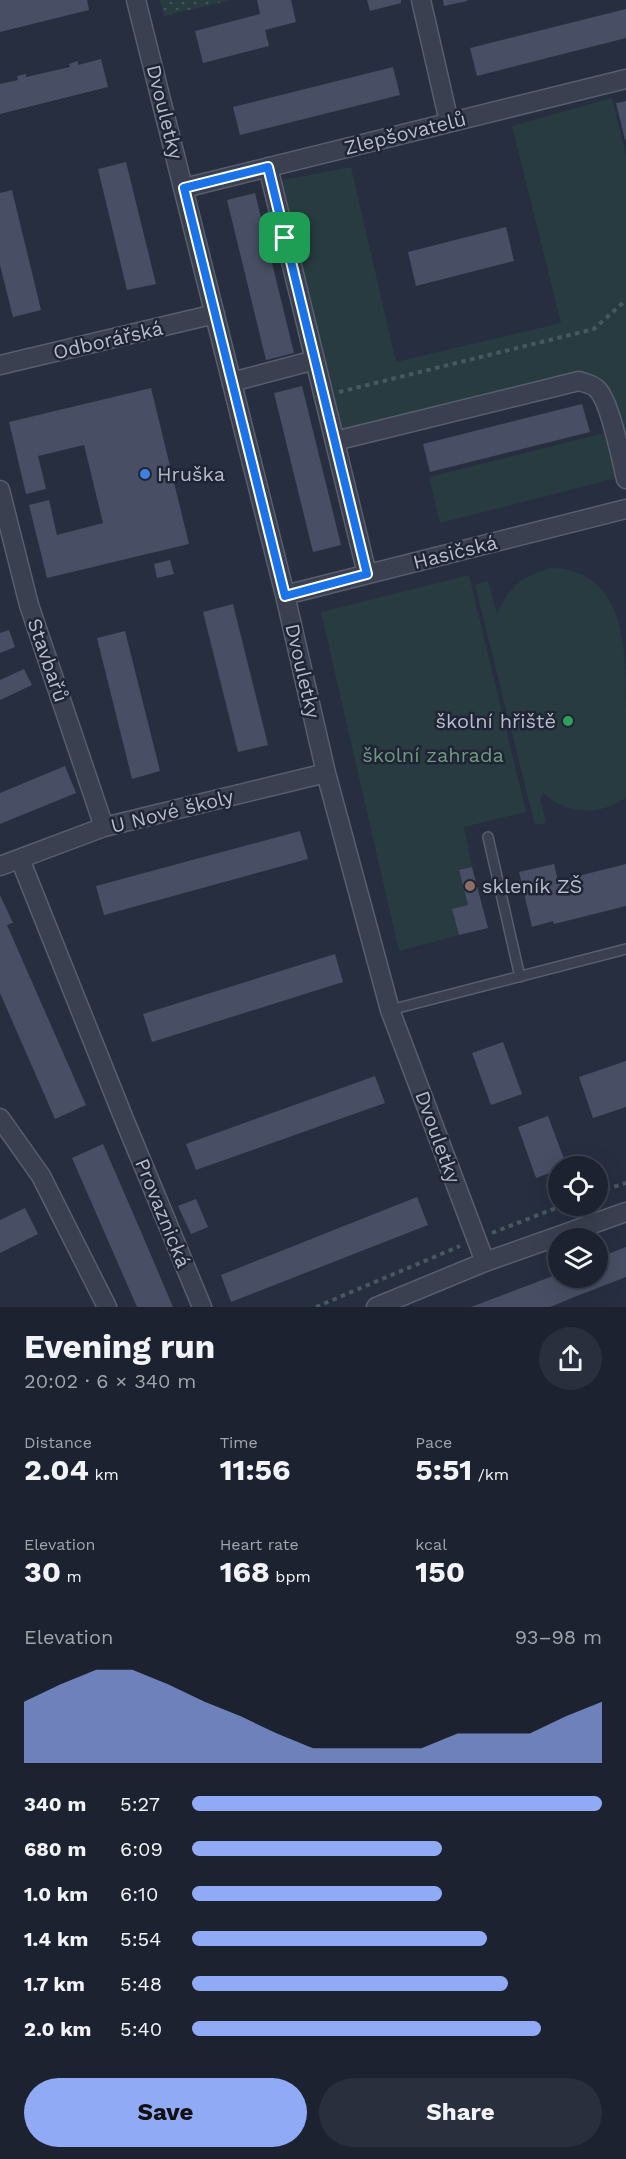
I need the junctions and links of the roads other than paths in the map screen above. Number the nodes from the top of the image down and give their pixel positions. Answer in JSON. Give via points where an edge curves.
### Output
{"nodes":[{"id":1,"x":136,"y":0,"type":"edge"},
{"id":2,"x":421,"y":0,"type":"edge"},
{"id":3,"x":626,"y":79,"type":"edge"},
{"id":4,"x":449,"y":122,"type":"junction"},
{"id":5,"x":268,"y":167,"type":"junction"},
{"id":6,"x":184,"y":188,"type":"junction"},
{"id":7,"x":215,"y":314,"type":"junction"},
{"id":8,"x":315,"y":360,"type":"junction"},
{"id":9,"x":0,"y":365,"type":"edge"},
{"id":10,"x":232,"y":382,"type":"junction"},
{"id":11,"x":335,"y":441,"type":"junction"},
{"id":12,"x":626,"y":478,"type":"edge"},
{"id":13,"x":0,"y":490,"type":"edge"},
{"id":14,"x":626,"y":509,"type":"edge"},
{"id":15,"x":367,"y":574,"type":"junction"},
{"id":16,"x":285,"y":596,"type":"junction"},
{"id":17,"x":326,"y":773,"type":"junction"},
{"id":18,"x":104,"y":827,"type":"junction"},
{"id":19,"x":488,"y":837,"type":"dead end"},
{"id":20,"x":20,"y":859,"type":"junction"},
{"id":21,"x":0,"y":866,"type":"edge"},
{"id":22,"x":626,"y":950,"type":"edge"},
{"id":23,"x":520,"y":977,"type":"junction"},
{"id":24,"x":390,"y":1010,"type":"junction"},
{"id":25,"x":0,"y":1118,"type":"edge"},
{"id":26,"x":626,"y":1212,"type":"edge"},
{"id":27,"x":484,"y":1262,"type":"junction"},
{"id":28,"x":107,"y":1307,"type":"edge"},
{"id":29,"x":202,"y":1307,"type":"edge"},
{"id":30,"x":376,"y":1307,"type":"edge"}],
"edges":[{"from":1,"to":6,"type":"street","name":"Dvouletky"},
{"from":2,"to":4,"type":"street"},
{"from":3,"to":4,"type":"street","name":"Zlepšovatelů"},
{"from":4,"to":5,"type":"street","name":"Zlepšovatelů"},
{"from":5,"to":6,"type":"street","name":"Zlepšovatelů"},
{"from":5,"to":8,"type":"street"},
{"from":6,"to":7,"type":"street","name":"Dvouletky"},
{"from":7,"to":9,"type":"street","name":"Odborářská"},
{"from":7,"to":10,"type":"street","name":"Dvouletky"},
{"from":8,"to":10,"type":"street"},
{"from":8,"to":11,"type":"street"},
{"from":10,"to":16,"type":"street","name":"Dvouletky"},
{"from":11,"to":12,"type":"street","via":[[579,381],[598,390],[606,404]]},
{"from":11,"to":15,"type":"street"},
{"from":13,"to":18,"type":"street","name":"Stavbařů","via":[[29,605]]},
{"from":14,"to":15,"type":"street","name":"Hasičská"},
{"from":15,"to":16,"type":"street","name":"Hasičská"},
{"from":16,"to":17,"type":"street","name":"Dvouletky"},
{"from":17,"to":18,"type":"street","name":"U Nové školy"},
{"from":17,"to":24,"type":"street","name":"Dvouletky"},
{"from":18,"to":20,"type":"street","name":"U Nové školy"},
{"from":19,"to":23,"type":"lane"},
{"from":20,"to":21,"type":"street","name":"U Nové školy"},
{"from":20,"to":29,"type":"street","name":"Provaznická"},
{"from":22,"to":23,"type":"lane"},
{"from":23,"to":24,"type":"lane"},
{"from":24,"to":27,"type":"street","name":"Dvouletky"},
{"from":25,"to":28,"type":"street","via":[[41,1176]]},
{"from":26,"to":27,"type":"street"},
{"from":27,"to":30,"type":"street"}]}
